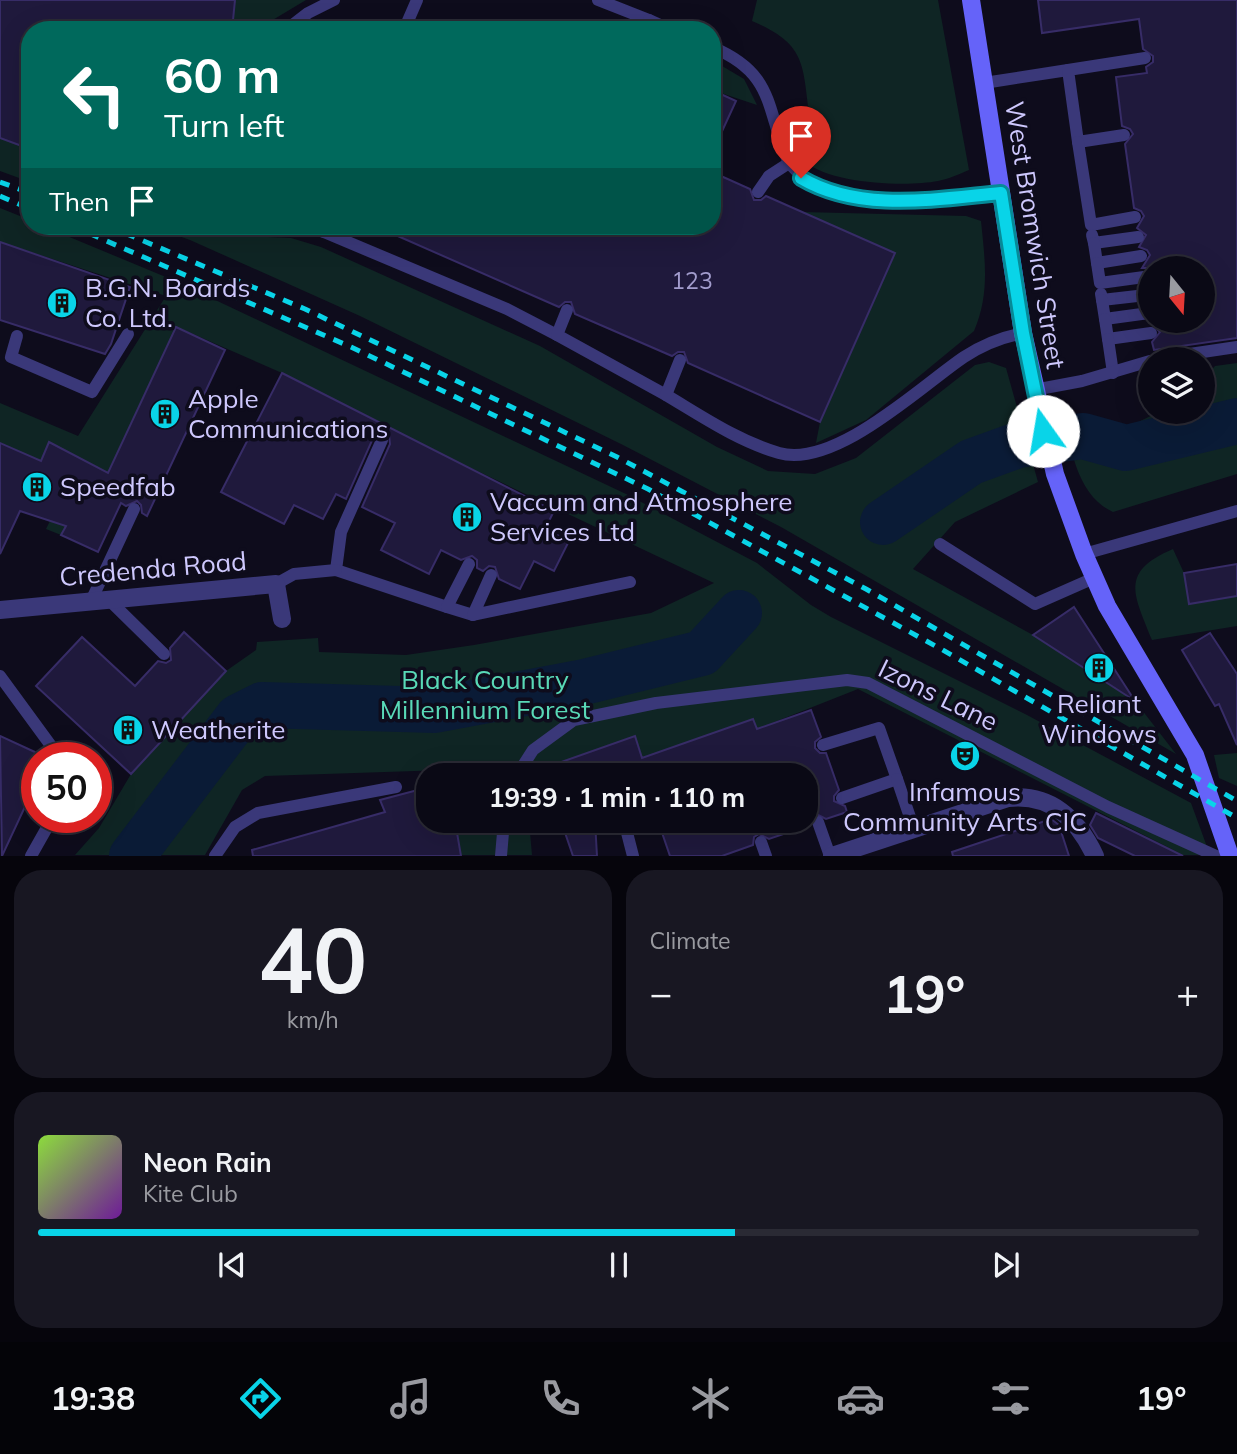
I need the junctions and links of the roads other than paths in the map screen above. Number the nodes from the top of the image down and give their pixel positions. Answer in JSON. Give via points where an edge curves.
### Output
{"nodes":[{"id":1,"x":334,"y":0,"type":"edge"},
{"id":2,"x":417,"y":0,"type":"edge"},
{"id":3,"x":598,"y":0,"type":"edge"},
{"id":4,"x":971,"y":0,"type":"edge"},
{"id":5,"x":298,"y":21,"type":"edge"},
{"id":6,"x":408,"y":21,"type":"edge"},
{"id":7,"x":639,"y":21,"type":"edge"},
{"id":8,"x":721,"y":52,"type":"edge"},
{"id":9,"x":1145,"y":58,"type":"dead end"},
{"id":10,"x":1068,"y":70,"type":"junction"},
{"id":11,"x":984,"y":83,"type":"junction"},
{"id":12,"x":1124,"y":135,"type":"dead end"},
{"id":13,"x":1078,"y":142,"type":"junction"},
{"id":14,"x":789,"y":163,"type":"junction"},
{"id":15,"x":758,"y":192,"type":"dead end"},
{"id":16,"x":1001,"y":193,"type":"junction"},
{"id":17,"x":1135,"y":217,"type":"dead end"},
{"id":18,"x":1091,"y":225,"type":"junction"},
{"id":19,"x":340,"y":235,"type":"edge"},
{"id":20,"x":1138,"y":237,"type":"dead end"},
{"id":21,"x":1094,"y":243,"type":"junction"},
{"id":22,"x":1138,"y":256,"type":"edge"},
{"id":23,"x":1097,"y":263,"type":"junction"},
{"id":24,"x":1138,"y":278,"type":"edge"},
{"id":25,"x":1100,"y":283,"type":"junction"},
{"id":26,"x":1138,"y":296,"type":"edge"},
{"id":27,"x":1102,"y":300,"type":"junction"},
{"id":28,"x":567,"y":310,"type":"dead end"},
{"id":29,"x":1138,"y":314,"type":"edge"},
{"id":30,"x":1105,"y":319,"type":"junction"},
{"id":31,"x":1023,"y":333,"type":"junction"},
{"id":32,"x":1151,"y":333,"type":"dead end"},
{"id":33,"x":128,"y":334,"type":"dead end"},
{"id":34,"x":557,"y":335,"type":"junction"},
{"id":35,"x":17,"y":336,"type":"dead end"},
{"id":36,"x":1108,"y":339,"type":"junction"},
{"id":37,"x":1237,"y":347,"type":"edge"},
{"id":38,"x":1215,"y":350,"type":"edge"},
{"id":39,"x":5,"y":354,"type":"edge"},
{"id":40,"x":680,"y":360,"type":"dead end"},
{"id":41,"x":1138,"y":365,"type":"edge"},
{"id":42,"x":1113,"y":373,"type":"junction"},
{"id":43,"x":1034,"y":390,"type":"junction"},
{"id":44,"x":666,"y":395,"type":"junction"},
{"id":45,"x":382,"y":440,"type":"dead end"},
{"id":46,"x":134,"y":509,"type":"dead end"},
{"id":47,"x":1237,"y":511,"type":"edge"},
{"id":48,"x":940,"y":544,"type":"dead end"},
{"id":49,"x":1084,"y":554,"type":"junction"},
{"id":50,"x":469,"y":564,"type":"dead end"},
{"id":51,"x":336,"y":570,"type":"junction"},
{"id":52,"x":491,"y":575,"type":"dead end"},
{"id":53,"x":1094,"y":578,"type":"junction"},
{"id":54,"x":630,"y":582,"type":"dead end"},
{"id":55,"x":275,"y":584,"type":"junction"},
{"id":56,"x":99,"y":600,"type":"junction"},
{"id":57,"x":447,"y":607,"type":"junction"},
{"id":58,"x":0,"y":610,"type":"edge"},
{"id":59,"x":473,"y":615,"type":"junction"},
{"id":60,"x":282,"y":620,"type":"dead end"},
{"id":61,"x":164,"y":654,"type":"dead end"},
{"id":62,"x":0,"y":676,"type":"edge"},
{"id":63,"x":48,"y":742,"type":"edge"},
{"id":64,"x":823,"y":745,"type":"dead end"},
{"id":65,"x":525,"y":763,"type":"edge"},
{"id":66,"x":897,"y":779,"type":"junction"},
{"id":67,"x":396,"y":787,"type":"dead end"},
{"id":68,"x":842,"y":798,"type":"dead end"},
{"id":69,"x":818,"y":822,"type":"dead end"},
{"id":70,"x":914,"y":829,"type":"junction"},
{"id":71,"x":44,"y":833,"type":"edge"},
{"id":72,"x":503,"y":833,"type":"edge"},
{"id":73,"x":627,"y":833,"type":"edge"},
{"id":74,"x":761,"y":842,"type":"dead end"},
{"id":75,"x":31,"y":856,"type":"edge"},
{"id":76,"x":215,"y":856,"type":"edge"},
{"id":77,"x":501,"y":856,"type":"edge"},
{"id":78,"x":634,"y":856,"type":"edge"},
{"id":79,"x":766,"y":856,"type":"edge"},
{"id":80,"x":831,"y":856,"type":"edge"},
{"id":81,"x":1095,"y":856,"type":"edge"},
{"id":82,"x":1216,"y":856,"type":"edge"},
{"id":83,"x":1230,"y":856,"type":"edge"}],
"edges":[{"from":1,"to":5,"type":"lane"},
{"from":2,"to":6,"type":"lane"},
{"from":3,"to":7,"type":"lane"},
{"from":4,"to":11,"type":"main road","name":"West Bromwich Street"},
{"from":8,"to":14,"type":"lane","via":[[748,65],[762,83]]},
{"from":9,"to":10,"type":"lane"},
{"from":10,"to":11,"type":"lane"},
{"from":10,"to":13,"type":"lane"},
{"from":11,"to":16,"type":"main road","name":"West Bromwich Street"},
{"from":12,"to":13,"type":"lane"},
{"from":13,"to":18,"type":"lane"},
{"from":14,"to":15,"type":"lane","via":[[769,176]]},
{"from":14,"to":16,"type":"lane","via":[[801,178],[824,191],[851,198]]},
{"from":16,"to":31,"type":"main road","name":"West Bromwich Street"},
{"from":17,"to":18,"type":"lane"},
{"from":18,"to":21,"type":"lane"},
{"from":19,"to":34,"type":"lane"},
{"from":20,"to":21,"type":"lane"},
{"from":21,"to":23,"type":"lane"},
{"from":22,"to":23,"type":"lane"},
{"from":23,"to":25,"type":"lane"},
{"from":24,"to":25,"type":"lane"},
{"from":25,"to":27,"type":"lane"},
{"from":26,"to":27,"type":"lane"},
{"from":27,"to":30,"type":"lane"},
{"from":28,"to":34,"type":"lane"},
{"from":29,"to":30,"type":"lane"},
{"from":30,"to":36,"type":"lane"},
{"from":31,"to":43,"type":"main road","name":"West Bromwich Street"},
{"from":31,"to":44,"type":"lane","via":[[966,355],[858,434],[808,452],[783,454],[742,439]]},
{"from":32,"to":36,"type":"lane"},
{"from":33,"to":39,"type":"lane","via":[[92,393]]},
{"from":34,"to":44,"type":"lane"},
{"from":35,"to":39,"type":"lane"},
{"from":36,"to":42,"type":"lane"},
{"from":37,"to":38,"type":"lane"},
{"from":40,"to":44,"type":"lane"},
{"from":41,"to":42,"type":"lane"},
{"from":42,"to":43,"type":"lane"},
{"from":43,"to":49,"type":"main road","name":"West Bromwich Street","via":[[1055,474]]},
{"from":45,"to":51,"type":"lane","via":[[341,532]]},
{"from":46,"to":56,"type":"lane"},
{"from":47,"to":49,"type":"lane"},
{"from":48,"to":53,"type":"lane","via":[[1035,604]]},
{"from":49,"to":53,"type":"main road","name":"West Bromwich Street"},
{"from":50,"to":57,"type":"lane"},
{"from":51,"to":55,"type":"lane","via":[[294,573]]},
{"from":51,"to":57,"type":"lane"},
{"from":52,"to":59,"type":"lane"},
{"from":53,"to":83,"type":"main road","name":"West Bromwich Street","via":[[1195,755]]},
{"from":54,"to":59,"type":"lane"},
{"from":55,"to":56,"type":"street","name":"Credenda Road"},
{"from":55,"to":60,"type":"street","name":"Credenda Road"},
{"from":56,"to":58,"type":"street","name":"Credenda Road"},
{"from":56,"to":61,"type":"lane"},
{"from":57,"to":59,"type":"lane"},
{"from":62,"to":63,"type":"lane"},
{"from":64,"to":66,"type":"lane","via":[[879,728]]},
{"from":65,"to":82,"type":"lane","name":"Izons Lane","via":[[533,750],[574,720],[656,703],[847,680],[868,682],[1108,807]]},
{"from":66,"to":68,"type":"lane"},
{"from":66,"to":70,"type":"lane"},
{"from":67,"to":76,"type":"lane","via":[[258,813],[235,827]]},
{"from":69,"to":80,"type":"lane"},
{"from":70,"to":80,"type":"street"},
{"from":70,"to":81,"type":"street","via":[[1025,796],[1064,812]]},
{"from":71,"to":75,"type":"lane"},
{"from":72,"to":77,"type":"lane"},
{"from":73,"to":78,"type":"lane"},
{"from":74,"to":79,"type":"lane"}]}
